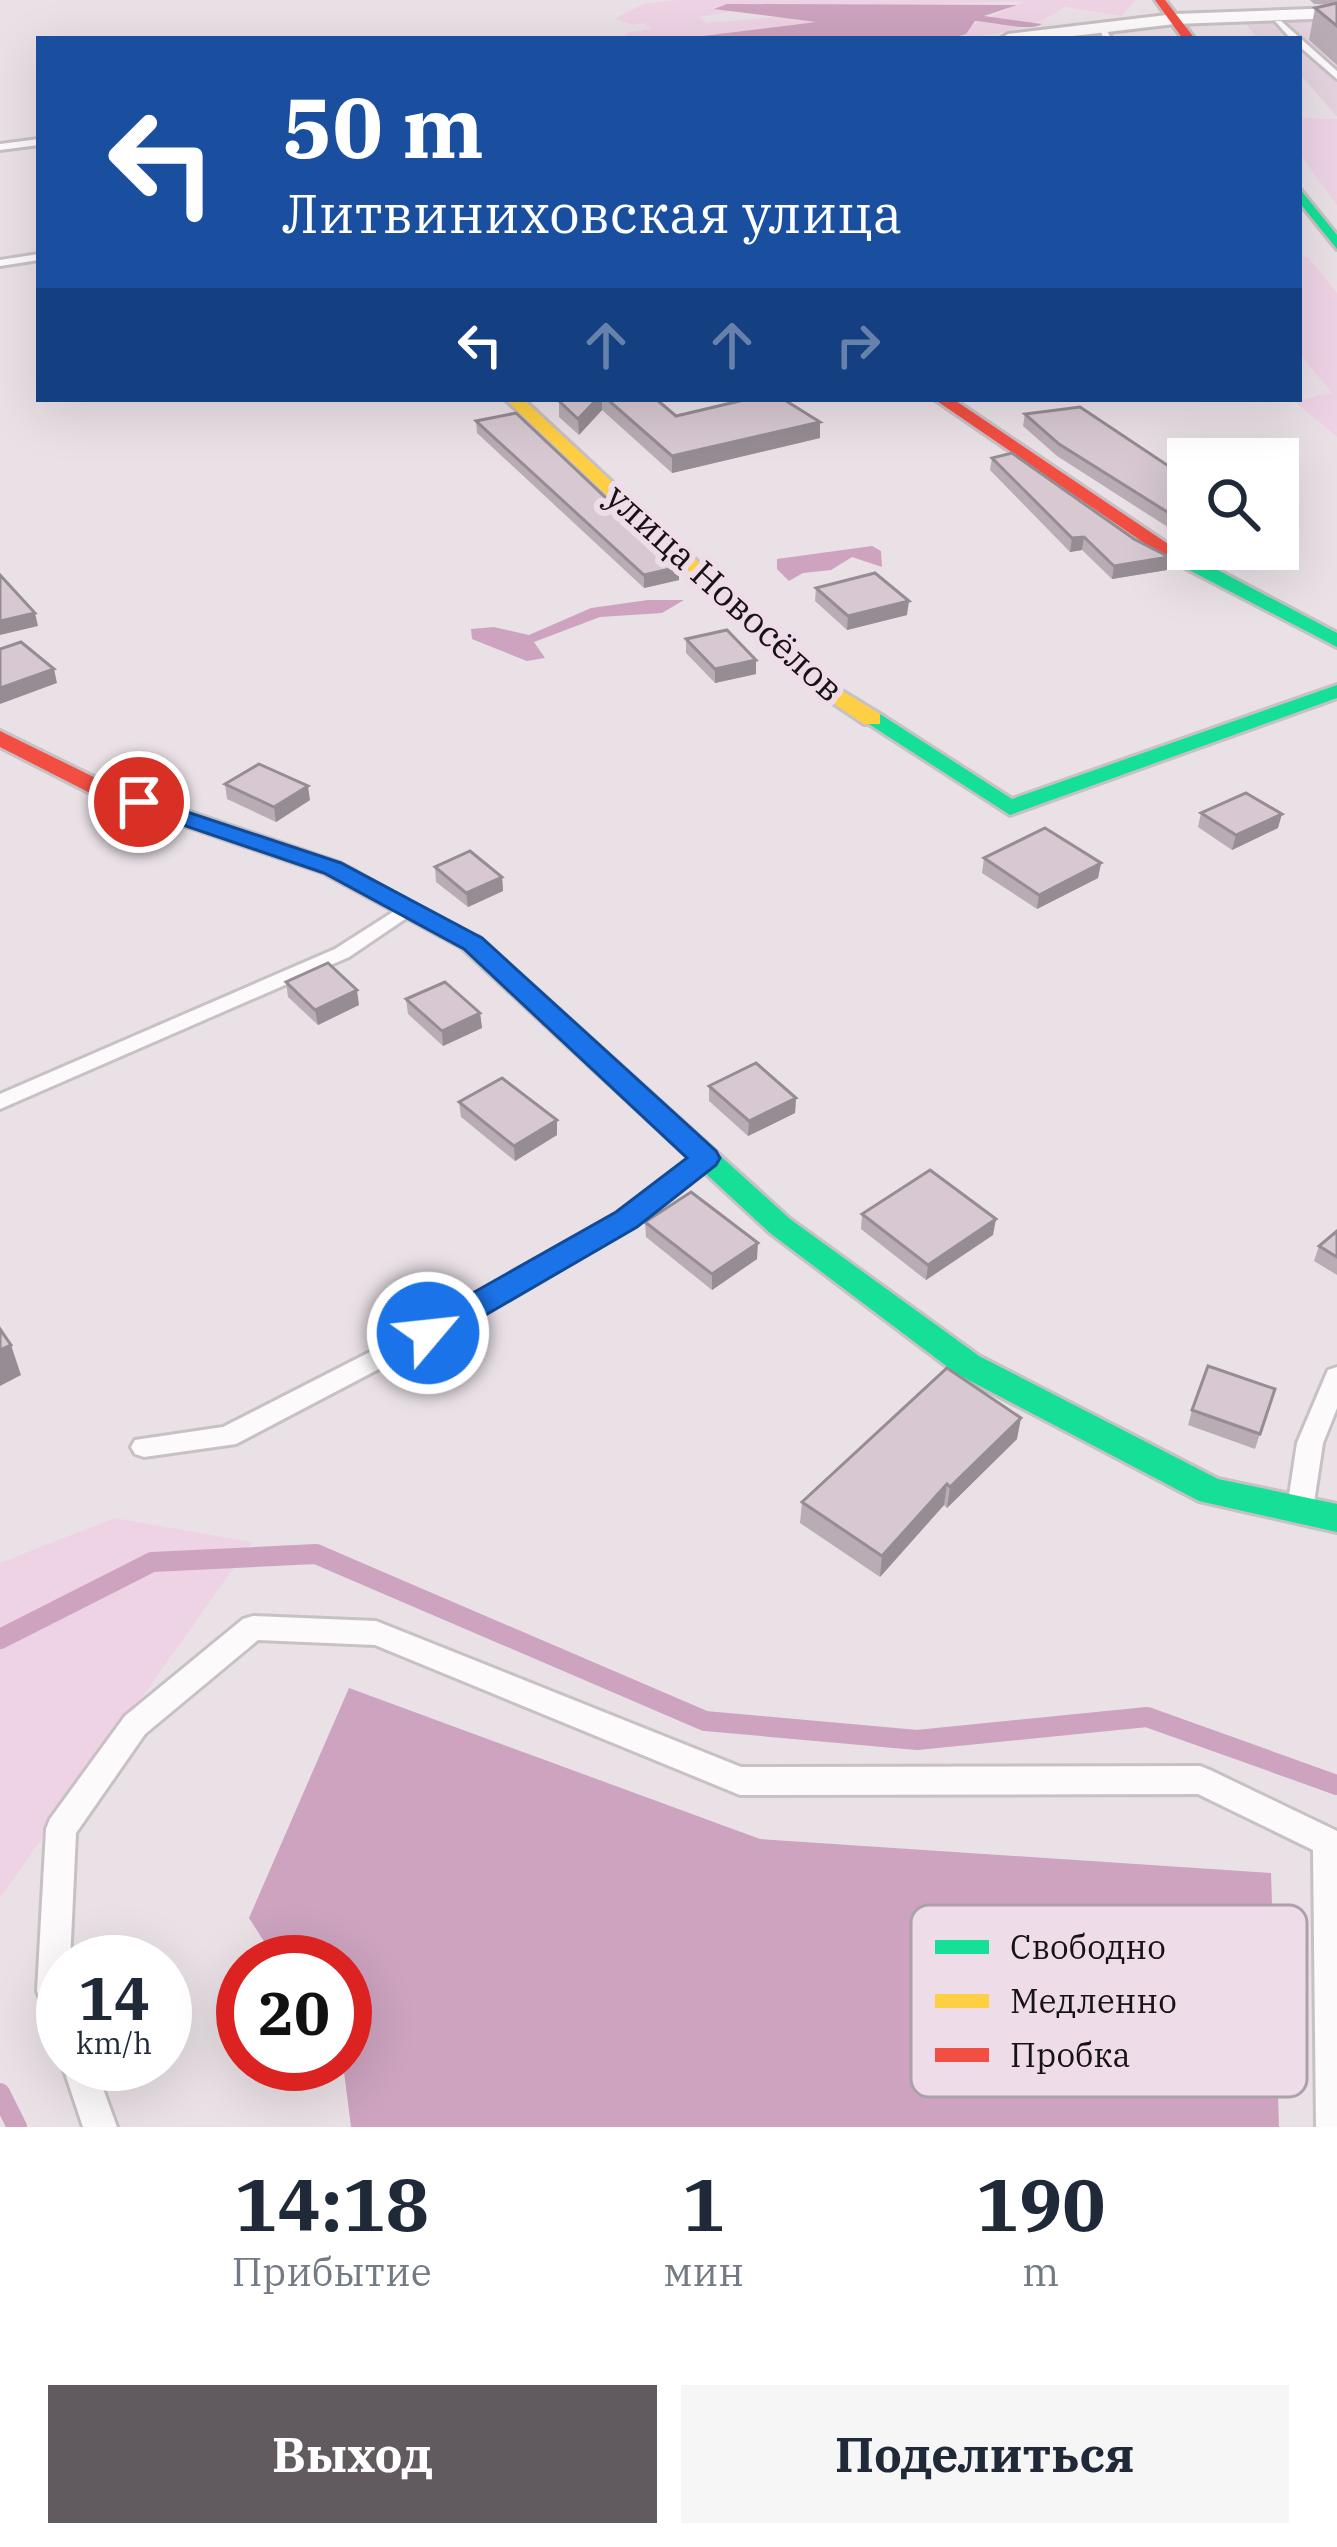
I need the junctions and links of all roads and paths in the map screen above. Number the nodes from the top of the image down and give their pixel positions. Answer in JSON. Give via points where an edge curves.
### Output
{"nodes":[{"id":1,"x":1337,"y":13,"type":"edge"},
{"id":2,"x":1175,"y":19,"type":"edge"},
{"id":3,"x":1278,"y":23,"type":"dead end"},
{"id":4,"x":1106,"y":33,"type":"edge"},
{"id":5,"x":1056,"y":36,"type":"edge"},
{"id":6,"x":1293,"y":36,"type":"edge"},
{"id":7,"x":1302,"y":43,"type":"edge"},
{"id":8,"x":1331,"y":64,"type":"edge"},
{"id":9,"x":1337,"y":76,"type":"edge"},
{"id":10,"x":36,"y":142,"type":"edge"},
{"id":11,"x":0,"y":147,"type":"edge"},
{"id":12,"x":1302,"y":196,"type":"edge"},
{"id":13,"x":1337,"y":245,"type":"edge"},
{"id":14,"x":36,"y":257,"type":"edge"},
{"id":15,"x":0,"y":263,"type":"edge"},
{"id":16,"x":516,"y":402,"type":"edge"},
{"id":17,"x":946,"y":402,"type":"edge"},
{"id":18,"x":1337,"y":641,"type":"edge"},
{"id":19,"x":1337,"y":691,"type":"edge"},
{"id":20,"x":0,"y":738,"type":"edge"},
{"id":21,"x":407,"y":909,"type":"junction"},
{"id":22,"x":0,"y":1102,"type":"edge"},
{"id":23,"x":706,"y":1158,"type":"junction"},
{"id":24,"x":1337,"y":1377,"type":"edge"},
{"id":25,"x":144,"y":1447,"type":"dead end"},
{"id":26,"x":1300,"y":1510,"type":"junction"},
{"id":27,"x":1337,"y":1518,"type":"edge"},
{"id":28,"x":56,"y":1935,"type":"edge"},
{"id":29,"x":87,"y":2091,"type":"edge"},
{"id":30,"x":100,"y":2127,"type":"edge"},
{"id":31,"x":1333,"y":2127,"type":"edge"}],
"edges":[{"from":1,"to":2,"type":"street"},
{"from":2,"to":4,"type":"street"},
{"from":3,"to":6,"type":"lane"},
{"from":4,"to":5,"type":"street"},
{"from":7,"to":8,"type":"lane"},
{"from":8,"to":9,"type":"lane"},
{"from":10,"to":11,"type":"lane"},
{"from":12,"to":13,"type":"street"},
{"from":14,"to":15,"type":"lane"},
{"from":16,"to":19,"type":"street","name":"улица Новосёлов","via":[[819,685],[1010,808]]},
{"from":17,"to":18,"type":"street","via":[[1148,539]]},
{"from":20,"to":21,"type":"street","via":[[100,789],[332,868]]},
{"from":21,"to":22,"type":"lane","via":[[342,952]]},
{"from":21,"to":23,"type":"street","via":[[473,944]]},
{"from":23,"to":25,"type":"lane","via":[[626,1219],[507,1289],[247,1427]]},
{"from":23,"to":26,"type":"street","via":[[780,1226],[968,1365],[1211,1491]]},
{"from":24,"to":26,"type":"lane","via":[[1310,1443]]},
{"from":26,"to":27,"type":"street"},
{"from":28,"to":31,"type":"lane","via":[[61,1829],[135,1725],[253,1628],[376,1633],[740,1781],[1200,1780],[1328,1842]]},
{"from":29,"to":30,"type":"lane"}]}
